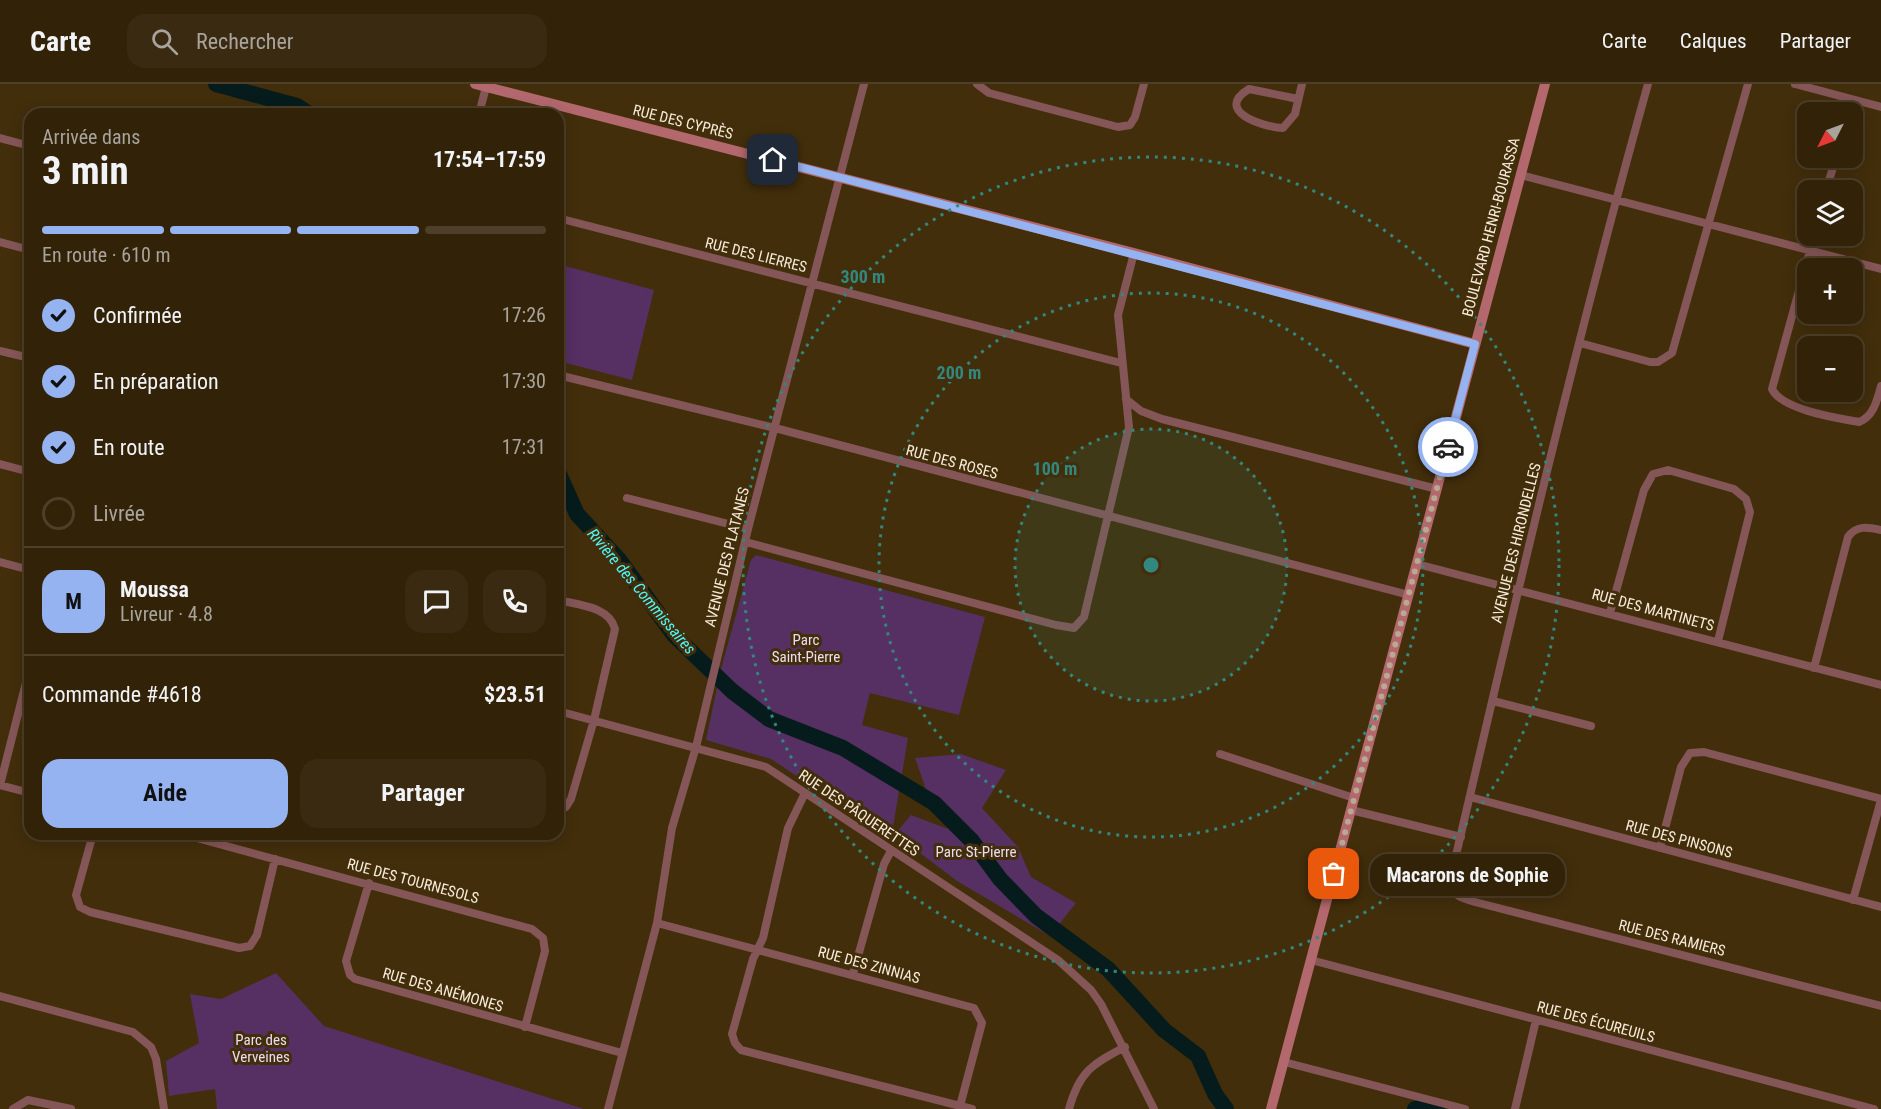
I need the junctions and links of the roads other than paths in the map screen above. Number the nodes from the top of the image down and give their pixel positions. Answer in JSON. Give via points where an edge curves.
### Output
{"nodes":[{"id":1,"x":864,"y":84,"type":"edge"},
{"id":2,"x":977,"y":84,"type":"edge"},
{"id":3,"x":1144,"y":84,"type":"edge"},
{"id":4,"x":1302,"y":84,"type":"edge"},
{"id":5,"x":1545,"y":84,"type":"edge"},
{"id":6,"x":1647,"y":84,"type":"edge"},
{"id":7,"x":1748,"y":84,"type":"edge"},
{"id":8,"x":1795,"y":84,"type":"edge"},
{"id":9,"x":480,"y":85,"type":"edge"},
{"id":10,"x":1298,"y":99,"type":"junction"},
{"id":11,"x":1852,"y":100,"type":"joint"},
{"id":12,"x":1881,"y":107,"type":"edge"},
{"id":13,"x":479,"y":108,"type":"edge"},
{"id":14,"x":0,"y":138,"type":"edge"},
{"id":15,"x":24,"y":144,"type":"edge"},
{"id":16,"x":1521,"y":175,"type":"junction"},
{"id":17,"x":839,"y":177,"type":"junction"},
{"id":18,"x":1616,"y":198,"type":"junction"},
{"id":19,"x":564,"y":220,"type":"edge"},
{"id":20,"x":1709,"y":224,"type":"junction"},
{"id":21,"x":0,"y":242,"type":"edge"},
{"id":22,"x":1811,"y":246,"type":"edge"},
{"id":23,"x":24,"y":248,"type":"edge"},
{"id":24,"x":1810,"y":250,"type":"junction"},
{"id":25,"x":1134,"y":253,"type":"junction"},
{"id":26,"x":1881,"y":269,"type":"edge"},
{"id":27,"x":813,"y":284,"type":"junction"},
{"id":28,"x":1580,"y":343,"type":"junction"},
{"id":29,"x":1475,"y":344,"type":"junction"},
{"id":30,"x":0,"y":351,"type":"edge"},
{"id":31,"x":24,"y":357,"type":"edge"},
{"id":32,"x":1121,"y":363,"type":"junction"},
{"id":33,"x":564,"y":376,"type":"edge"},
{"id":34,"x":1881,"y":386,"type":"edge"},
{"id":35,"x":1126,"y":399,"type":"junction"},
{"id":36,"x":775,"y":428,"type":"junction"},
{"id":37,"x":0,"y":464,"type":"edge"},
{"id":38,"x":24,"y":470,"type":"edge"},
{"id":39,"x":1437,"y":489,"type":"junction"},
{"id":40,"x":627,"y":498,"type":"dead end"},
{"id":41,"x":1106,"y":518,"type":"junction"},
{"id":42,"x":748,"y":529,"type":"junction"},
{"id":43,"x":1881,"y":530,"type":"edge"},
{"id":44,"x":746,"y":542,"type":"junction"},
{"id":45,"x":0,"y":562,"type":"edge"},
{"id":46,"x":1417,"y":564,"type":"junction"},
{"id":47,"x":24,"y":568,"type":"edge"},
{"id":48,"x":1518,"y":589,"type":"junction"},
{"id":49,"x":1408,"y":595,"type":"junction"},
{"id":50,"x":564,"y":601,"type":"edge"},
{"id":51,"x":1610,"y":613,"type":"junction"},
{"id":52,"x":1718,"y":641,"type":"junction"},
{"id":53,"x":1814,"y":668,"type":"junction"},
{"id":54,"x":1881,"y":685,"type":"edge"},
{"id":55,"x":24,"y":691,"type":"edge"},
{"id":56,"x":1492,"y":701,"type":"junction"},
{"id":57,"x":564,"y":712,"type":"edge"},
{"id":58,"x":594,"y":720,"type":"junction"},
{"id":59,"x":1591,"y":726,"type":"dead end"},
{"id":60,"x":696,"y":747,"type":"junction"},
{"id":61,"x":1220,"y":754,"type":"dead end"},
{"id":62,"x":0,"y":785,"type":"edge"},
{"id":63,"x":24,"y":791,"type":"edge"},
{"id":64,"x":805,"y":793,"type":"junction"},
{"id":65,"x":1470,"y":797,"type":"junction"},
{"id":66,"x":1354,"y":798,"type":"junction"},
{"id":67,"x":1881,"y":799,"type":"edge"},
{"id":68,"x":564,"y":808,"type":"edge"},
{"id":69,"x":1351,"y":810,"type":"junction"},
{"id":70,"x":1461,"y":837,"type":"junction"},
{"id":71,"x":91,"y":840,"type":"edge"},
{"id":72,"x":204,"y":840,"type":"edge"},
{"id":73,"x":1660,"y":848,"type":"junction"},
{"id":74,"x":891,"y":851,"type":"junction"},
{"id":75,"x":275,"y":859,"type":"junction"},
{"id":76,"x":369,"y":883,"type":"junction"},
{"id":77,"x":1456,"y":895,"type":"joint"},
{"id":78,"x":1853,"y":900,"type":"junction"},
{"id":79,"x":1881,"y":908,"type":"edge"},
{"id":80,"x":657,"y":924,"type":"junction"},
{"id":81,"x":758,"y":950,"type":"junction"},
{"id":82,"x":1311,"y":960,"type":"junction"},
{"id":83,"x":853,"y":974,"type":"junction"},
{"id":84,"x":0,"y":996,"type":"edge"},
{"id":85,"x":1881,"y":1006,"type":"edge"},
{"id":86,"x":1536,"y":1020,"type":"junction"},
{"id":87,"x":525,"y":1027,"type":"junction"},
{"id":88,"x":1125,"y":1047,"type":"junction"},
{"id":89,"x":622,"y":1053,"type":"junction"},
{"id":90,"x":1284,"y":1062,"type":"junction"},
{"id":91,"x":960,"y":1106,"type":"junction"},
{"id":92,"x":13,"y":1109,"type":"edge"},
{"id":93,"x":71,"y":1109,"type":"edge"},
{"id":94,"x":165,"y":1109,"type":"edge"},
{"id":95,"x":608,"y":1109,"type":"edge"},
{"id":96,"x":972,"y":1109,"type":"edge"},
{"id":97,"x":1069,"y":1109,"type":"edge"},
{"id":98,"x":1155,"y":1109,"type":"edge"},
{"id":99,"x":1271,"y":1109,"type":"edge"},
{"id":100,"x":1465,"y":1109,"type":"edge"},
{"id":101,"x":1515,"y":1109,"type":"edge"},
{"id":102,"x":1874,"y":1109,"type":"edge"}],
"edges":[{"from":1,"to":17,"type":"street","name":"AVENUE DES PLATANES"},
{"from":2,"to":3,"type":"street","via":[[989,93],[1118,128],[1130,124],[1135,117]]},
{"from":4,"to":10,"type":"street"},
{"from":5,"to":16,"type":"main road","name":"BOULEVARD HENRI-BOURASSA"},
{"from":6,"to":18,"type":"street","name":"AVENUE DES HIRONDELLES"},
{"from":7,"to":20,"type":"street"},
{"from":8,"to":11,"type":"street"},
{"from":9,"to":13,"type":"street"},
{"from":9,"to":17,"type":"main road","name":"RUE DES CYPRÈS"},
{"from":10,"to":10,"type":"street","via":[[1249,89],[1238,99],[1236,107],[1246,119],[1283,128],[1294,114]]},
{"from":11,"to":12,"type":"street"},
{"from":14,"to":15,"type":"street"},
{"from":16,"to":18,"type":"street"},
{"from":16,"to":29,"type":"main road","name":"BOULEVARD HENRI-BOURASSA"},
{"from":17,"to":25,"type":"main road","name":"RUE DES CYPRÈS"},
{"from":17,"to":27,"type":"street","name":"AVENUE DES PLATANES"},
{"from":18,"to":20,"type":"street"},
{"from":18,"to":28,"type":"street","name":"AVENUE DES HIRONDELLES"},
{"from":19,"to":27,"type":"street","name":"RUE DES LIERRES"},
{"from":20,"to":24,"type":"street"},
{"from":20,"to":28,"type":"street","via":[[1672,353],[1658,362],[1650,362]]},
{"from":21,"to":23,"type":"street"},
{"from":22,"to":24,"type":"street"},
{"from":24,"to":26,"type":"street"},
{"from":24,"to":34,"type":"street","via":[[1772,382],[1775,396],[1789,405],[1860,422],[1871,413]]},
{"from":25,"to":29,"type":"main road","name":"RUE DES CYPRÈS"},
{"from":25,"to":32,"type":"street","via":[[1118,315]]},
{"from":27,"to":32,"type":"street","name":"RUE DES LIERRES"},
{"from":27,"to":36,"type":"street","name":"AVENUE DES PLATANES"},
{"from":28,"to":48,"type":"street","name":"AVENUE DES HIRONDELLES"},
{"from":29,"to":39,"type":"main road","name":"BOULEVARD HENRI-BOURASSA"},
{"from":30,"to":31,"type":"street"},
{"from":32,"to":35,"type":"street"},
{"from":33,"to":36,"type":"street","name":"RUE DES ROSES"},
{"from":35,"to":39,"type":"street","via":[[1141,411],[1162,419]]},
{"from":35,"to":41,"type":"street","via":[[1129,427]]},
{"from":36,"to":41,"type":"street","name":"RUE DES ROSES"},
{"from":36,"to":42,"type":"street","name":"AVENUE DES PLATANES"},
{"from":37,"to":38,"type":"street"},
{"from":39,"to":46,"type":"main road","name":"BOULEVARD HENRI-BOURASSA"},
{"from":40,"to":42,"type":"street"},
{"from":41,"to":44,"type":"street","via":[[1084,617],[1074,628]]},
{"from":41,"to":49,"type":"street","name":"RUE DES ROSES"},
{"from":42,"to":44,"type":"street","name":"AVENUE DES PLATANES"},
{"from":43,"to":53,"type":"street","via":[[1858,528],[1848,537]]},
{"from":44,"to":60,"type":"street","name":"AVENUE DES PLATANES"},
{"from":45,"to":47,"type":"street"},
{"from":46,"to":48,"type":"street","name":"RUE DES MARTINETS"},
{"from":46,"to":49,"type":"main road","name":"BOULEVARD HENRI-BOURASSA"},
{"from":48,"to":51,"type":"street","name":"RUE DES MARTINETS"},
{"from":48,"to":56,"type":"street","name":"AVENUE DES HIRONDELLES"},
{"from":49,"to":66,"type":"main road","name":"BOULEVARD HENRI-BOURASSA"},
{"from":50,"to":58,"type":"street","via":[[603,611],[613,621],[614,638]]},
{"from":51,"to":52,"type":"street","name":"RUE DES MARTINETS"},
{"from":51,"to":52,"type":"street","via":[[1644,490],[1653,474],[1668,470],[1734,489],[1749,505]]},
{"from":52,"to":53,"type":"street","name":"RUE DES MARTINETS"},
{"from":53,"to":54,"type":"street","name":"RUE DES MARTINETS"},
{"from":55,"to":62,"type":"street"},
{"from":56,"to":59,"type":"street"},
{"from":56,"to":65,"type":"street","name":"AVENUE DES HIRONDELLES"},
{"from":57,"to":58,"type":"street","name":"RUE DES PÂQUERETTES"},
{"from":58,"to":60,"type":"street","name":"RUE DES PÂQUERETTES"},
{"from":58,"to":68,"type":"street","via":[[571,799]]},
{"from":60,"to":64,"type":"street","name":"RUE DES PÂQUERETTES","via":[[766,767]]},
{"from":60,"to":80,"type":"street","name":"AVENUE DES PLATANES","via":[[672,828]]},
{"from":61,"to":66,"type":"street"},
{"from":62,"to":63,"type":"street"},
{"from":64,"to":74,"type":"street","name":"RUE DES PÂQUERETTES"},
{"from":64,"to":81,"type":"street","via":[[788,828]]},
{"from":65,"to":70,"type":"street","name":"AVENUE DES HIRONDELLES"},
{"from":65,"to":73,"type":"street","name":"RUE DES PINSONS"},
{"from":66,"to":69,"type":"main road","name":"BOULEVARD HENRI-BOURASSA"},
{"from":67,"to":73,"type":"street","via":[[1704,752],[1690,753],[1681,767]]},
{"from":67,"to":78,"type":"street"},
{"from":69,"to":70,"type":"street"},
{"from":69,"to":82,"type":"main road","name":"BOULEVARD HENRI-BOURASSA"},
{"from":70,"to":77,"type":"street","name":"AVENUE DES HIRONDELLES","via":[[1450,881]]},
{"from":71,"to":75,"type":"street","via":[[76,895],[84,910],[239,948],[250,945],[257,934]]},
{"from":72,"to":75,"type":"street","name":"RUE DES TOURNESOLS"},
{"from":73,"to":78,"type":"street","name":"RUE DES PINSONS"},
{"from":74,"to":83,"type":"street"},
{"from":74,"to":88,"type":"street","name":"RUE DES PÂQUERETTES","via":[[1058,960],[1101,1004]]},
{"from":75,"to":76,"type":"street","name":"RUE DES TOURNESOLS"},
{"from":76,"to":87,"type":"street","name":"RUE DES TOURNESOLS","via":[[539,933],[545,951]]},
{"from":76,"to":87,"type":"street","name":"RUE DES ANÉMONES","via":[[346,962],[350,975]]},
{"from":77,"to":85,"type":"street","name":"RUE DES RAMIERS"},
{"from":78,"to":79,"type":"street","name":"RUE DES PINSONS"},
{"from":80,"to":81,"type":"street","name":"RUE DES ZINNIAS"},
{"from":80,"to":89,"type":"street","name":"AVENUE DES PLATANES"},
{"from":81,"to":83,"type":"street","name":"RUE DES ZINNIAS"},
{"from":81,"to":91,"type":"street","via":[[732,1034],[741,1050]]},
{"from":82,"to":86,"type":"street","name":"RUE DES ÉCUREUILS"},
{"from":82,"to":90,"type":"main road","name":"BOULEVARD HENRI-BOURASSA"},
{"from":83,"to":91,"type":"street","name":"RUE DES ZINNIAS","via":[[974,1008],[982,1023]]},
{"from":84,"to":94,"type":"street","via":[[133,1032],[151,1047],[156,1059]]},
{"from":86,"to":101,"type":"street"},
{"from":86,"to":102,"type":"street","name":"RUE DES ÉCUREUILS"},
{"from":87,"to":89,"type":"street","name":"RUE DES ANÉMONES"},
{"from":88,"to":97,"type":"street","via":[[1085,1071]]},
{"from":88,"to":98,"type":"street","name":"RUE DES PÂQUERETTES"},
{"from":89,"to":95,"type":"street","name":"AVENUE DES PLATANES"},
{"from":90,"to":99,"type":"main road","name":"BOULEVARD HENRI-BOURASSA"},
{"from":90,"to":100,"type":"street"},
{"from":91,"to":96,"type":"street"},
{"from":92,"to":93,"type":"street","via":[[28,1100]]}]}
